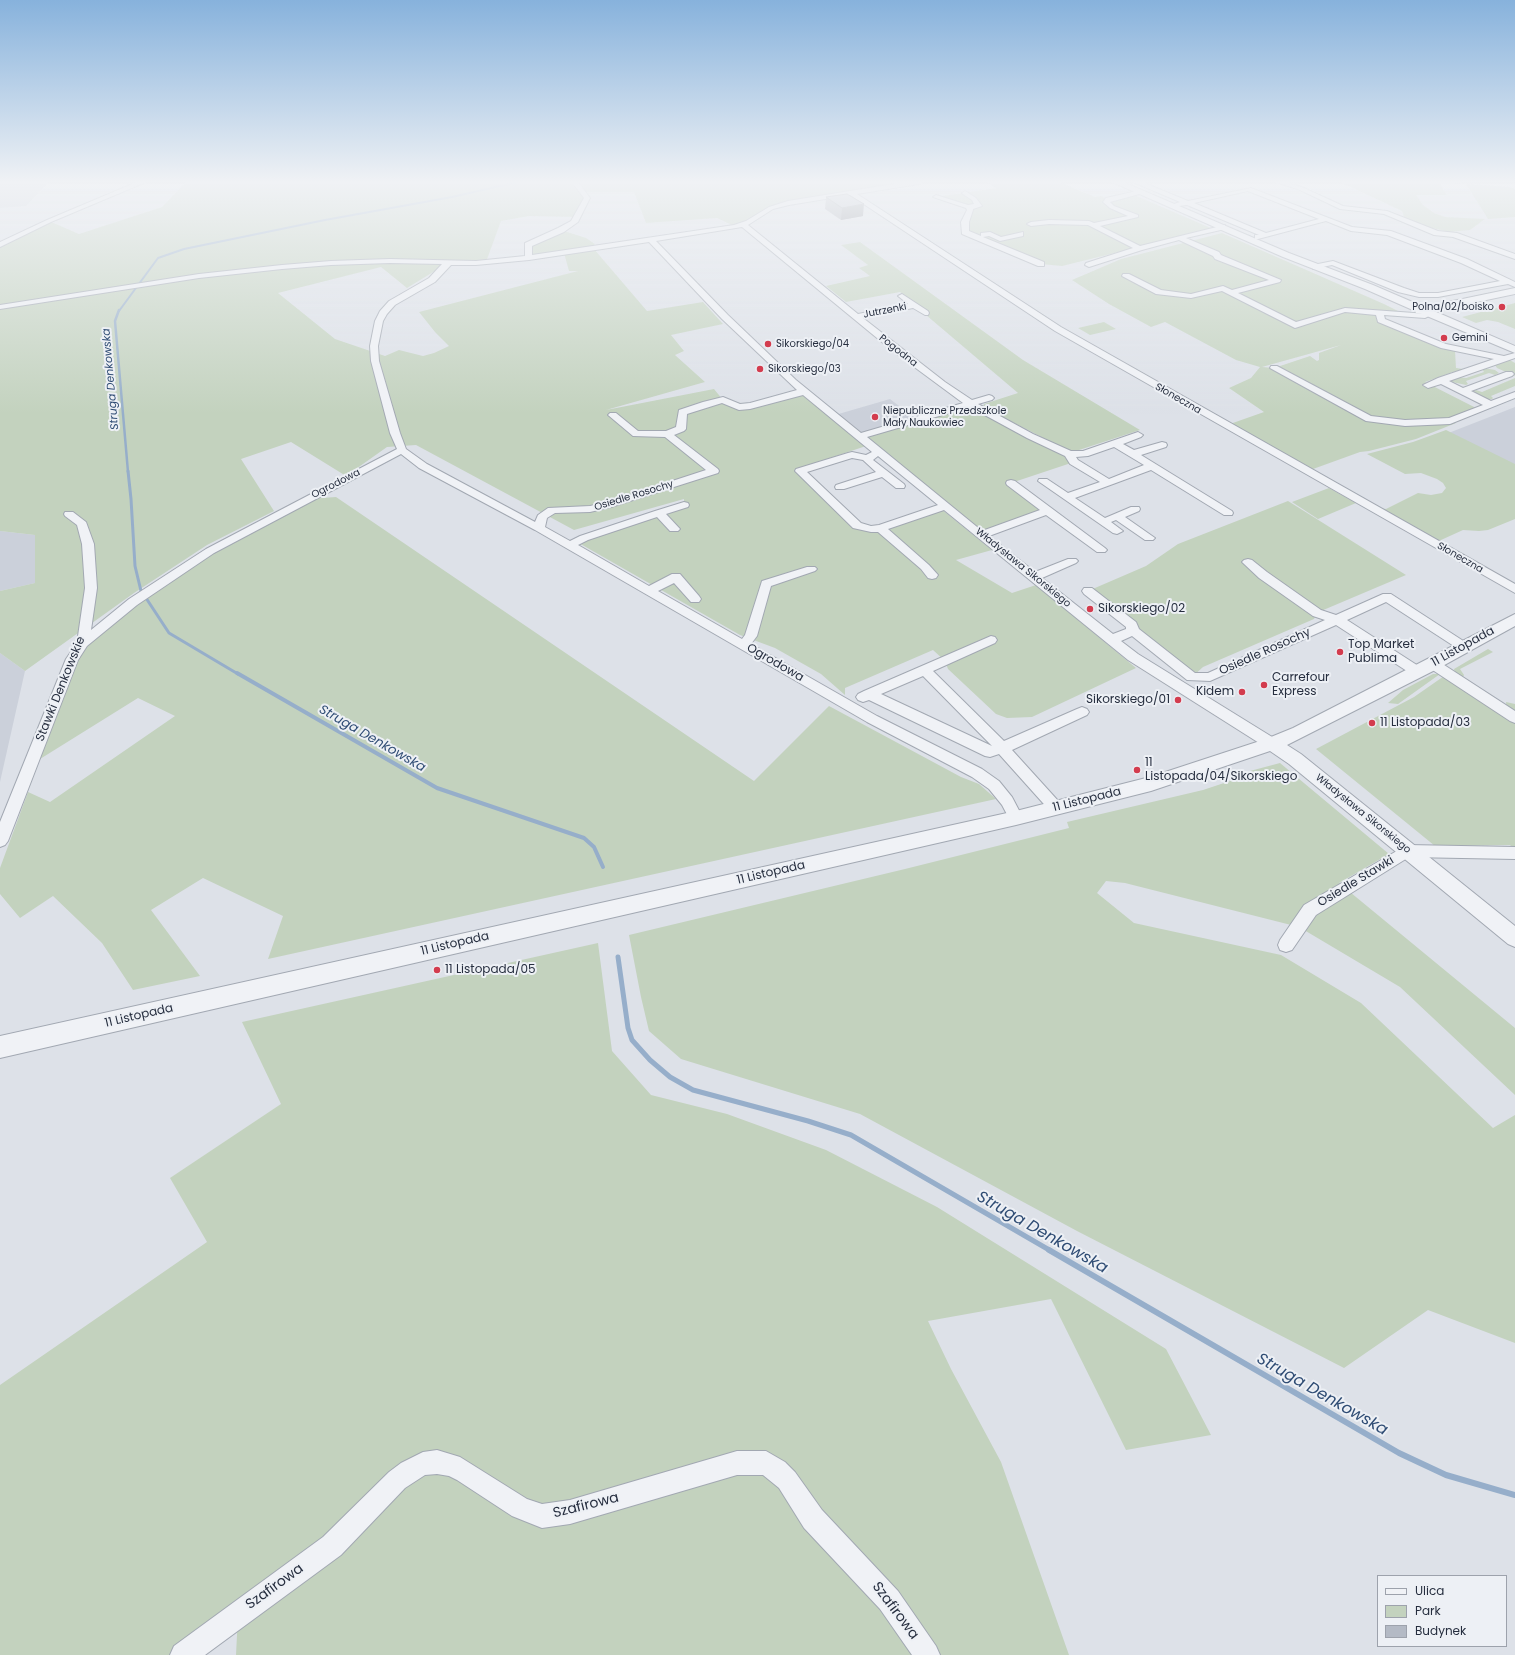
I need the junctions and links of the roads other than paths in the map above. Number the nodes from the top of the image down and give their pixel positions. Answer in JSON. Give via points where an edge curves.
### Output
{"nodes":[{"id":1,"x":516,"y":259,"type":"edge"},
{"id":2,"x":669,"y":259,"type":"edge"},
{"id":3,"x":787,"y":259,"type":"edge"},
{"id":4,"x":953,"y":259,"type":"edge"},
{"id":5,"x":1030,"y":259,"type":"edge"},
{"id":6,"x":1106,"y":259,"type":"edge"},
{"id":7,"x":1224,"y":259,"type":"edge"},
{"id":8,"x":1298,"y":259,"type":"edge"},
{"id":9,"x":1462,"y":259,"type":"edge"},
{"id":10,"x":448,"y":263,"type":"junction"},
{"id":11,"x":1041,"y":264,"type":"dead end"},
{"id":12,"x":1089,"y":265,"type":"dead end"},
{"id":13,"x":1316,"y":267,"type":"junction"},
{"id":14,"x":1126,"y":276,"type":"dead end"},
{"id":15,"x":1511,"y":283,"type":"edge"},
{"id":16,"x":1515,"y":291,"type":"edge"},
{"id":17,"x":1232,"y":292,"type":"junction"},
{"id":18,"x":902,"y":296,"type":"dead end"},
{"id":19,"x":1191,"y":296,"type":"junction"},
{"id":20,"x":1515,"y":297,"type":"edge"},
{"id":21,"x":1174,"y":301,"type":"dead end"},
{"id":22,"x":1358,"y":303,"type":"dead end"},
{"id":23,"x":914,"y":305,"type":"junction"},
{"id":24,"x":0,"y":308,"type":"edge"},
{"id":25,"x":1375,"y":312,"type":"junction"},
{"id":26,"x":1446,"y":312,"type":"junction"},
{"id":27,"x":925,"y":313,"type":"dead end"},
{"id":28,"x":1424,"y":314,"type":"junction"},
{"id":29,"x":856,"y":317,"type":"junction"},
{"id":30,"x":1454,"y":324,"type":"junction"},
{"id":31,"x":1512,"y":355,"type":"edge"},
{"id":32,"x":1486,"y":364,"type":"junction"},
{"id":33,"x":1274,"y":368,"type":"dead end"},
{"id":34,"x":1441,"y":380,"type":"junction"},
{"id":35,"x":1428,"y":384,"type":"dead end"},
{"id":36,"x":805,"y":391,"type":"junction"},
{"id":37,"x":1463,"y":391,"type":"junction"},
{"id":38,"x":1515,"y":395,"type":"edge"},
{"id":39,"x":989,"y":398,"type":"dead end"},
{"id":40,"x":969,"y":403,"type":"junction"},
{"id":41,"x":1491,"y":405,"type":"junction"},
{"id":42,"x":613,"y":415,"type":"dead end"},
{"id":43,"x":666,"y":434,"type":"junction"},
{"id":44,"x":1138,"y":435,"type":"dead end"},
{"id":45,"x":860,"y":436,"type":"junction"},
{"id":46,"x":1115,"y":443,"type":"junction"},
{"id":47,"x":1162,"y":445,"type":"dead end"},
{"id":48,"x":402,"y":450,"type":"junction"},
{"id":49,"x":880,"y":452,"type":"junction"},
{"id":50,"x":1133,"y":454,"type":"junction"},
{"id":51,"x":868,"y":458,"type":"junction"},
{"id":52,"x":1071,"y":458,"type":"junction"},
{"id":53,"x":1152,"y":466,"type":"junction"},
{"id":54,"x":883,"y":474,"type":"junction"},
{"id":55,"x":1043,"y":481,"type":"dead end"},
{"id":56,"x":1011,"y":483,"type":"dead end"},
{"id":57,"x":1108,"y":483,"type":"junction"},
{"id":58,"x":900,"y":486,"type":"dead end"},
{"id":59,"x":840,"y":488,"type":"dead end"},
{"id":60,"x":1068,"y":497,"type":"junction"},
{"id":61,"x":684,"y":505,"type":"dead end"},
{"id":62,"x":946,"y":506,"type":"junction"},
{"id":63,"x":1135,"y":509,"type":"dead end"},
{"id":64,"x":1046,"y":511,"type":"junction"},
{"id":65,"x":659,"y":513,"type":"junction"},
{"id":66,"x":1228,"y":513,"type":"dead end"},
{"id":67,"x":69,"y":514,"type":"dead end"},
{"id":68,"x":1117,"y":516,"type":"junction"},
{"id":69,"x":1103,"y":521,"type":"junction"},
{"id":70,"x":539,"y":528,"type":"junction"},
{"id":71,"x":880,"y":528,"type":"junction"},
{"id":72,"x":674,"y":529,"type":"dead end"},
{"id":73,"x":1117,"y":531,"type":"dead end"},
{"id":74,"x":981,"y":535,"type":"junction"},
{"id":75,"x":1149,"y":538,"type":"dead end"},
{"id":76,"x":570,"y":545,"type":"junction"},
{"id":77,"x":1101,"y":550,"type":"dead end"},
{"id":78,"x":1072,"y":561,"type":"dead end"},
{"id":79,"x":1248,"y":562,"type":"dead end"},
{"id":80,"x":811,"y":569,"type":"dead end"},
{"id":81,"x":932,"y":575,"type":"dead end"},
{"id":82,"x":1034,"y":577,"type":"junction"},
{"id":83,"x":1515,"y":589,"type":"edge"},
{"id":84,"x":649,"y":591,"type":"junction"},
{"id":85,"x":1088,"y":591,"type":"dead end"},
{"id":86,"x":696,"y":599,"type":"dead end"},
{"id":87,"x":1338,"y":620,"type":"junction"},
{"id":88,"x":1515,"y":620,"type":"edge"},
{"id":89,"x":1133,"y":631,"type":"junction"},
{"id":90,"x":991,"y":640,"type":"dead end"},
{"id":91,"x":1111,"y":640,"type":"junction"},
{"id":92,"x":83,"y":643,"type":"junction"},
{"id":93,"x":744,"y":645,"type":"junction"},
{"id":94,"x":1464,"y":647,"type":"junction"},
{"id":95,"x":1433,"y":664,"type":"junction"},
{"id":96,"x":925,"y":670,"type":"junction"},
{"id":97,"x":1418,"y":672,"type":"junction"},
{"id":98,"x":869,"y":694,"type":"junction"},
{"id":99,"x":848,"y":705,"type":"junction"},
{"id":100,"x":1082,"y":712,"type":"dead end"},
{"id":101,"x":1515,"y":718,"type":"edge"},
{"id":102,"x":1272,"y":744,"type":"junction"},
{"id":103,"x":1002,"y":748,"type":"junction"},
{"id":104,"x":1056,"y":808,"type":"junction"},
{"id":105,"x":1016,"y":818,"type":"junction"},
{"id":106,"x":0,"y":841,"type":"edge"},
{"id":107,"x":1407,"y":851,"type":"junction"},
{"id":108,"x":1515,"y":852,"type":"edge"},
{"id":109,"x":1515,"y":938,"type":"edge"},
{"id":110,"x":1286,"y":945,"type":"dead end"},
{"id":111,"x":0,"y":1047,"type":"edge"},
{"id":112,"x":183,"y":1655,"type":"edge"},
{"id":113,"x":927,"y":1655,"type":"edge"}],
"edges":[{"from":1,"to":10,"type":"street"},
{"from":2,"to":36,"type":"street","name":"Władysława Sikorskiego","via":[[725,317]]},
{"from":3,"to":29,"type":"street","name":"Pogodna"},
{"from":4,"to":83,"type":"street","name":"Słoneczna","via":[[1100,354]]},
{"from":5,"to":11,"type":"street"},
{"from":6,"to":12,"type":"street"},
{"from":7,"to":17,"type":"street","via":[[1277,280]]},
{"from":8,"to":13,"type":"street"},
{"from":9,"to":15,"type":"street"},
{"from":10,"to":24,"type":"street","via":[[331,263],[249,270]]},
{"from":10,"to":48,"type":"street","via":[[432,280],[392,302],[379,321],[374,346],[375,361]]},
{"from":13,"to":15,"type":"street","via":[[1333,263],[1419,295],[1438,295]]},
{"from":13,"to":28,"type":"street"},
{"from":14,"to":19,"type":"street","via":[[1160,296]]},
{"from":16,"to":28,"type":"street"},
{"from":17,"to":19,"type":"street","via":[[1223,288]]},
{"from":17,"to":25,"type":"street","via":[[1295,324],[1341,311]]},
{"from":18,"to":23,"type":"street","name":"Jutrzenki"},
{"from":19,"to":21,"type":"street"},
{"from":20,"to":26,"type":"street"},
{"from":22,"to":25,"type":"street"},
{"from":23,"to":27,"type":"street","name":"Jutrzenki"},
{"from":23,"to":29,"type":"street","name":"Jutrzenki"},
{"from":25,"to":28,"type":"street"},
{"from":25,"to":31,"type":"street","via":[[1381,320],[1444,346]]},
{"from":26,"to":28,"type":"street"},
{"from":26,"to":30,"type":"street"},
{"from":28,"to":30,"type":"street"},
{"from":28,"to":31,"type":"street"},
{"from":29,"to":40,"type":"street","name":"Pogodna"},
{"from":30,"to":31,"type":"street"},
{"from":31,"to":32,"type":"street"},
{"from":32,"to":34,"type":"street"},
{"from":32,"to":37,"type":"street","via":[[1510,374]]},
{"from":33,"to":41,"type":"street","via":[[1369,419],[1405,423],[1450,421]]},
{"from":34,"to":35,"type":"street"},
{"from":34,"to":37,"type":"street"},
{"from":36,"to":43,"type":"street","via":[[750,406],[739,407],[723,400],[706,404],[682,412],[680,429]]},
{"from":36,"to":45,"type":"street","name":"Władysława Sikorskiego"},
{"from":37,"to":41,"type":"street"},
{"from":38,"to":41,"type":"street"},
{"from":39,"to":40,"type":"street"},
{"from":40,"to":45,"type":"street"},
{"from":40,"to":52,"type":"street","name":"Pogodna"},
{"from":42,"to":43,"type":"street","via":[[636,434]]},
{"from":43,"to":70,"type":"street","name":"Osiedle Rosochy","via":[[714,471],[597,508],[552,510],[542,517]]},
{"from":44,"to":46,"type":"street","name":"Pogodna"},
{"from":45,"to":49,"type":"street","name":"Władysława Sikorskiego"},
{"from":46,"to":50,"type":"street"},
{"from":46,"to":52,"type":"street","name":"Pogodna"},
{"from":47,"to":50,"type":"street"},
{"from":48,"to":70,"type":"street","via":[[423,466]]},
{"from":48,"to":92,"type":"street","name":"Ogrodowa","via":[[210,551],[132,602]]},
{"from":49,"to":51,"type":"street"},
{"from":49,"to":62,"type":"street","name":"Władysława Sikorskiego"},
{"from":50,"to":53,"type":"street"},
{"from":51,"to":54,"type":"street","via":[[868,461]]},
{"from":51,"to":71,"type":"street","via":[[852,455],[800,471],[857,526]]},
{"from":52,"to":57,"type":"street"},
{"from":53,"to":57,"type":"street"},
{"from":53,"to":66,"type":"street"},
{"from":54,"to":58,"type":"street"},
{"from":54,"to":59,"type":"street"},
{"from":55,"to":60,"type":"street"},
{"from":56,"to":64,"type":"street"},
{"from":57,"to":60,"type":"street"},
{"from":60,"to":69,"type":"street"},
{"from":61,"to":65,"type":"street"},
{"from":62,"to":71,"type":"street"},
{"from":62,"to":74,"type":"street","name":"Władysława Sikorskiego"},
{"from":63,"to":68,"type":"street"},
{"from":64,"to":74,"type":"street"},
{"from":64,"to":77,"type":"street"},
{"from":65,"to":72,"type":"street"},
{"from":65,"to":76,"type":"street"},
{"from":67,"to":92,"type":"street","name":"Stawki Denkowskie","via":[[82,524],[88,544],[91,588]]},
{"from":68,"to":69,"type":"street"},
{"from":68,"to":75,"type":"street"},
{"from":69,"to":73,"type":"street"},
{"from":70,"to":76,"type":"street","name":"Ogrodowa"},
{"from":71,"to":81,"type":"street"},
{"from":74,"to":82,"type":"street","name":"Władysława Sikorskiego"},
{"from":76,"to":84,"type":"street","name":"Ogrodowa"},
{"from":78,"to":82,"type":"street"},
{"from":79,"to":87,"type":"street","name":"Osiedle Rosochy","via":[[1317,613]]},
{"from":80,"to":93,"type":"street","via":[[766,584],[751,636]]},
{"from":82,"to":91,"type":"street","name":"Władysława Sikorskiego"},
{"from":84,"to":86,"type":"street","via":[[676,577]]},
{"from":84,"to":93,"type":"street","name":"Ogrodowa"},
{"from":85,"to":89,"type":"street","name":"Osiedle Rosochy","via":[[1132,625]]},
{"from":87,"to":89,"type":"street","name":"Osiedle Rosochy","via":[[1210,677],[1192,677]]},
{"from":87,"to":94,"type":"street","name":"Osiedle Rosochy","via":[[1387,597]]},
{"from":87,"to":97,"type":"street","name":"Osiedle Rosochy"},
{"from":88,"to":94,"type":"street","name":"11 Listopada"},
{"from":89,"to":91,"type":"street"},
{"from":90,"to":96,"type":"street"},
{"from":91,"to":102,"type":"street","name":"Władysława Sikorskiego","via":[[1187,692]]},
{"from":92,"to":106,"type":"street","name":"Stawki Denkowskie","via":[[72,658]]},
{"from":93,"to":99,"type":"street","name":"Ogrodowa"},
{"from":94,"to":95,"type":"street","name":"11 Listopada"},
{"from":95,"to":97,"type":"street","name":"11 Listopada"},
{"from":95,"to":101,"type":"street"},
{"from":96,"to":98,"type":"street"},
{"from":96,"to":103,"type":"street"},
{"from":97,"to":102,"type":"street","name":"11 Listopada"},
{"from":98,"to":99,"type":"street"},
{"from":98,"to":103,"type":"street","via":[[986,751],[994,752]]},
{"from":99,"to":105,"type":"street","name":"Ogrodowa","via":[[977,773],[994,786],[1007,801]]},
{"from":100,"to":103,"type":"street"},
{"from":102,"to":104,"type":"street","name":"11 Listopada","via":[[1151,784]]},
{"from":102,"to":107,"type":"street","name":"Władysława Sikorskiego","via":[[1295,759]]},
{"from":103,"to":104,"type":"street"},
{"from":104,"to":105,"type":"street","name":"11 Listopada"},
{"from":105,"to":111,"type":"street","name":"11 Listopada"},
{"from":107,"to":108,"type":"street","name":"Osiedle Stawki"},
{"from":107,"to":109,"type":"street","name":"Władysława Sikorskiego"},
{"from":107,"to":110,"type":"street","name":"Osiedle Stawki","via":[[1310,910]]},
{"from":112,"to":113,"type":"street","name":"Szafirowa","via":[[332,1546],[397,1480],[423,1464],[436,1462],[452,1465],[520,1508],[542,1516],[570,1512],[737,1463],[766,1463],[787,1480],[813,1519],[890,1600]]}]}
